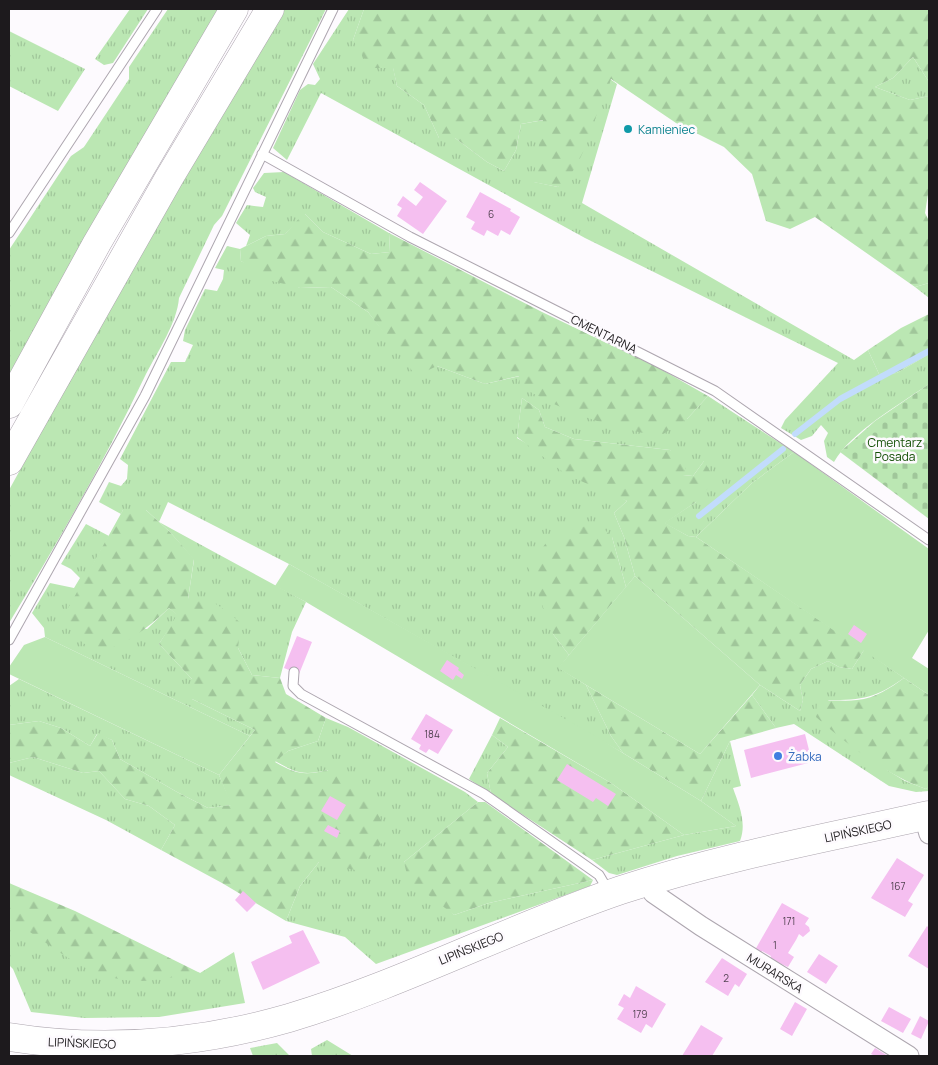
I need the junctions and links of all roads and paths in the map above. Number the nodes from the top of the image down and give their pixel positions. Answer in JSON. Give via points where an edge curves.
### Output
{"nodes":[{"id":1,"x":157,"y":9,"type":"edge"},
{"id":2,"x":234,"y":9,"type":"edge"},
{"id":3,"x":270,"y":9,"type":"edge"},
{"id":4,"x":333,"y":9,"type":"edge"},
{"id":5,"x":262,"y":154,"type":"junction"},
{"id":6,"x":9,"y":233,"type":"edge"},
{"id":7,"x":9,"y":404,"type":"edge"},
{"id":8,"x":9,"y":461,"type":"edge"},
{"id":9,"x":929,"y":540,"type":"edge"},
{"id":10,"x":9,"y":640,"type":"edge"},
{"id":11,"x":294,"y":672,"type":"dead end"},
{"id":12,"x":928,"y":822,"type":"edge"},
{"id":13,"x":649,"y":882,"type":"junction"},
{"id":14,"x":610,"y":894,"type":"junction"},
{"id":15,"x":9,"y":1037,"type":"edge"},
{"id":16,"x":909,"y":1056,"type":"edge"}],
"edges":[{"from":1,"to":6,"type":"lane"},
{"from":2,"to":7,"type":"main road","via":[[97,243]]},
{"from":3,"to":8,"type":"main road","via":[[160,194]]},
{"from":4,"to":5,"type":"lane"},
{"from":5,"to":9,"type":"lane","name":"CMENTARNA","via":[[410,237],[714,390]]},
{"from":5,"to":10,"type":"lane","via":[[145,396]]},
{"from":11,"to":14,"type":"lane","via":[[293,686],[301,694],[484,794],[599,874]]},
{"from":12,"to":13,"type":"main road","name":"LIPIŃSKIEGO","via":[[749,855]]},
{"from":13,"to":14,"type":"main road","name":"LIPIŃSKIEGO"},
{"from":13,"to":16,"type":"street","name":"MURARSKA","via":[[654,893],[701,926]]},
{"from":14,"to":15,"type":"main road","name":"LIPIŃSKIEGO","via":[[329,1004],[246,1029],[135,1044],[68,1044]]}]}
